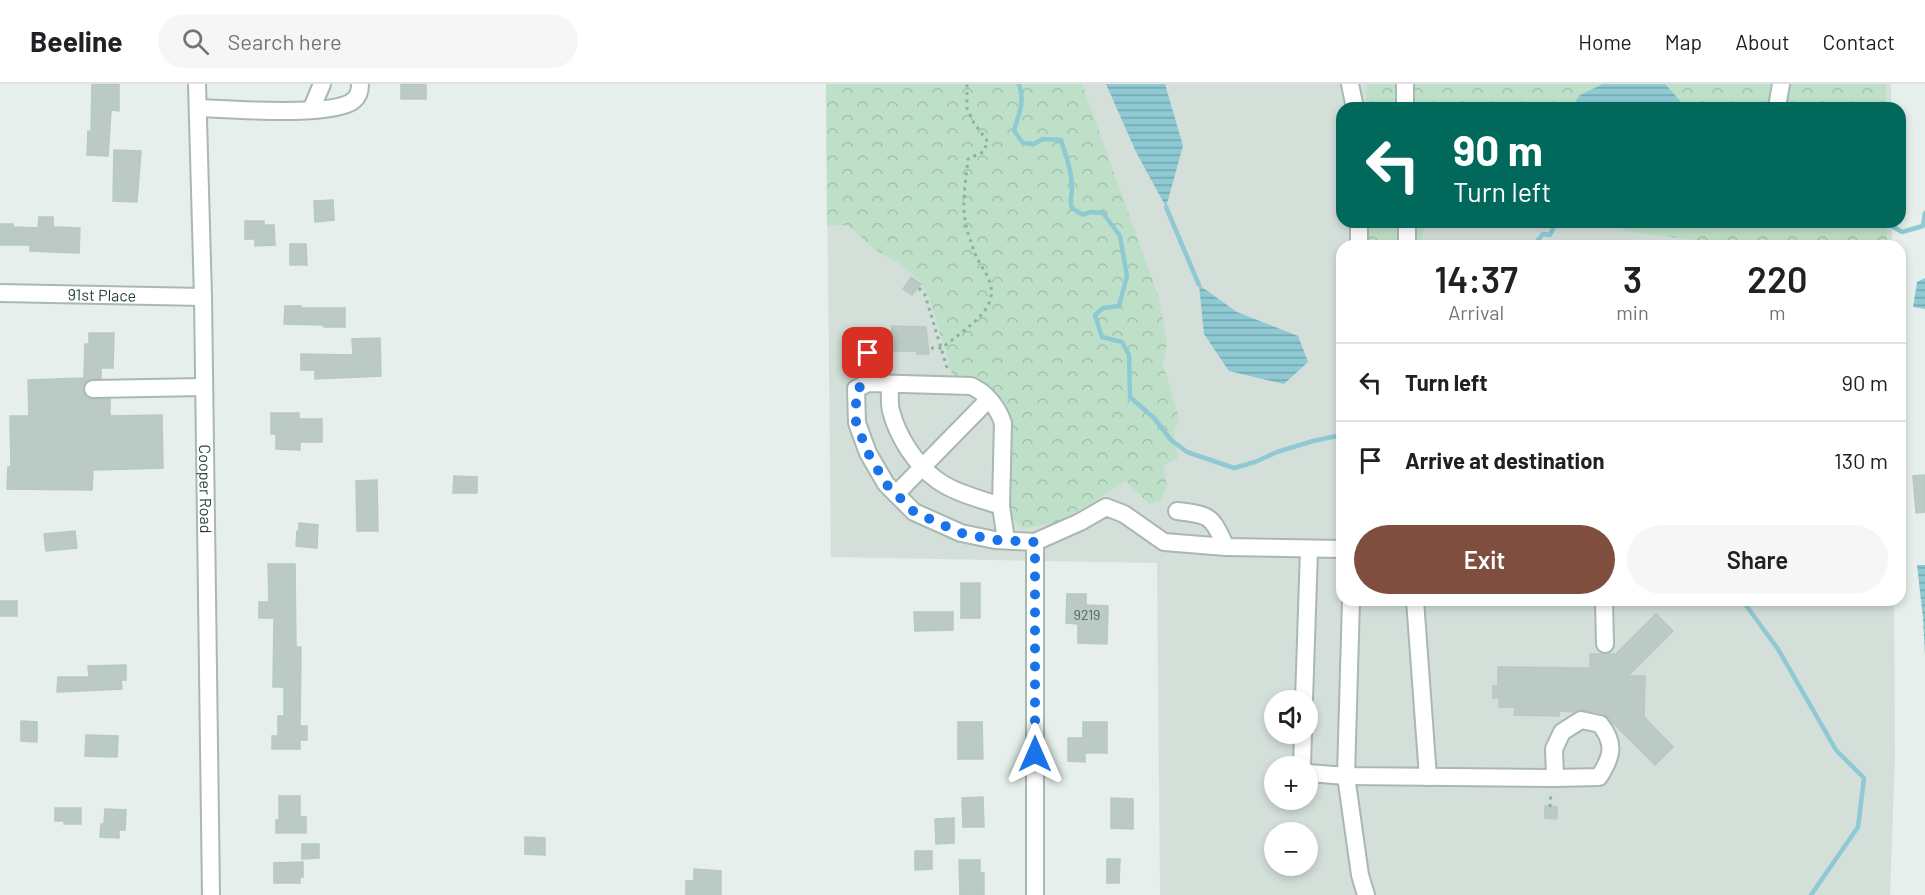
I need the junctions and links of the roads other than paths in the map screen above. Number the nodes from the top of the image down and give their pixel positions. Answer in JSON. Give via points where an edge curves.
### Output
{"nodes":[{"id":1,"x":197,"y":84,"type":"edge"},
{"id":2,"x":322,"y":84,"type":"edge"},
{"id":3,"x":360,"y":84,"type":"edge"},
{"id":4,"x":1350,"y":84,"type":"edge"},
{"id":5,"x":1405,"y":84,"type":"edge"},
{"id":6,"x":1781,"y":84,"type":"edge"},
{"id":7,"x":1353,"y":102,"type":"edge"},
{"id":8,"x":1406,"y":102,"type":"edge"},
{"id":9,"x":1778,"y":102,"type":"edge"},
{"id":10,"x":198,"y":108,"type":"junction"},
{"id":11,"x":311,"y":110,"type":"junction"},
{"id":12,"x":0,"y":293,"type":"edge"},
{"id":13,"x":203,"y":297,"type":"junction"},
{"id":14,"x":890,"y":384,"type":"junction"},
{"id":15,"x":204,"y":387,"type":"junction"},
{"id":16,"x":93,"y":389,"type":"dead end"},
{"id":17,"x":988,"y":400,"type":"junction"},
{"id":18,"x":923,"y":467,"type":"junction"},
{"id":19,"x":896,"y":494,"type":"junction"},
{"id":20,"x":1001,"y":506,"type":"junction"},
{"id":21,"x":1177,"y":511,"type":"dead end"},
{"id":22,"x":1006,"y":540,"type":"junction"},
{"id":23,"x":1035,"y":542,"type":"junction"},
{"id":24,"x":1226,"y":548,"type":"junction"},
{"id":25,"x":1308,"y":549,"type":"junction"},
{"id":26,"x":1336,"y":549,"type":"edge"},
{"id":27,"x":1351,"y":606,"type":"edge"},
{"id":28,"x":1415,"y":606,"type":"edge"},
{"id":29,"x":1604,"y":606,"type":"edge"},
{"id":30,"x":1605,"y":644,"type":"dead end"},
{"id":31,"x":1304,"y":690,"type":"edge"},
{"id":32,"x":1318,"y":774,"type":"edge"},
{"id":33,"x":1346,"y":777,"type":"junction"},
{"id":34,"x":1428,"y":777,"type":"junction"},
{"id":35,"x":1555,"y":778,"type":"dead end"},
{"id":36,"x":1360,"y":875,"type":"junction"},
{"id":37,"x":212,"y":895,"type":"edge"},
{"id":38,"x":1035,"y":895,"type":"edge"},
{"id":39,"x":1358,"y":895,"type":"edge"},
{"id":40,"x":1366,"y":895,"type":"edge"}],
"edges":[{"from":1,"to":10,"type":"street","name":"Cooper Road"},
{"from":2,"to":11,"type":"street"},
{"from":3,"to":11,"type":"street","via":[[353,102]]},
{"from":4,"to":7,"type":"street"},
{"from":5,"to":8,"type":"street"},
{"from":6,"to":9,"type":"street"},
{"from":10,"to":11,"type":"street"},
{"from":10,"to":13,"type":"street","name":"Cooper Road"},
{"from":12,"to":13,"type":"street","name":"91st Place"},
{"from":13,"to":15,"type":"street","name":"Cooper Road"},
{"from":14,"to":17,"type":"street","via":[[971,386]]},
{"from":14,"to":18,"type":"street","via":[[891,410],[901,437]]},
{"from":14,"to":19,"type":"street","via":[[868,383],[856,390],[856,423],[868,453]]},
{"from":15,"to":16,"type":"street"},
{"from":15,"to":37,"type":"street","name":"Cooper Road"},
{"from":17,"to":18,"type":"street"},
{"from":17,"to":20,"type":"street","via":[[1003,423]]},
{"from":18,"to":19,"type":"street"},
{"from":18,"to":20,"type":"street","via":[[938,481]]},
{"from":19,"to":22,"type":"street","via":[[914,512],[961,533]]},
{"from":20,"to":22,"type":"street"},
{"from":21,"to":24,"type":"street","via":[[1204,514],[1215,525]]},
{"from":22,"to":23,"type":"street"},
{"from":23,"to":24,"type":"street","via":[[1106,507],[1124,514],[1164,542]]},
{"from":23,"to":38,"type":"street"},
{"from":24,"to":25,"type":"street"},
{"from":25,"to":26,"type":"street"},
{"from":25,"to":31,"type":"street"},
{"from":27,"to":33,"type":"street"},
{"from":28,"to":34,"type":"street"},
{"from":29,"to":30,"type":"street"},
{"from":32,"to":33,"type":"street"},
{"from":33,"to":34,"type":"street"},
{"from":33,"to":36,"type":"street"},
{"from":34,"to":35,"type":"street"},
{"from":36,"to":39,"type":"street"},
{"from":36,"to":40,"type":"street"}]}
